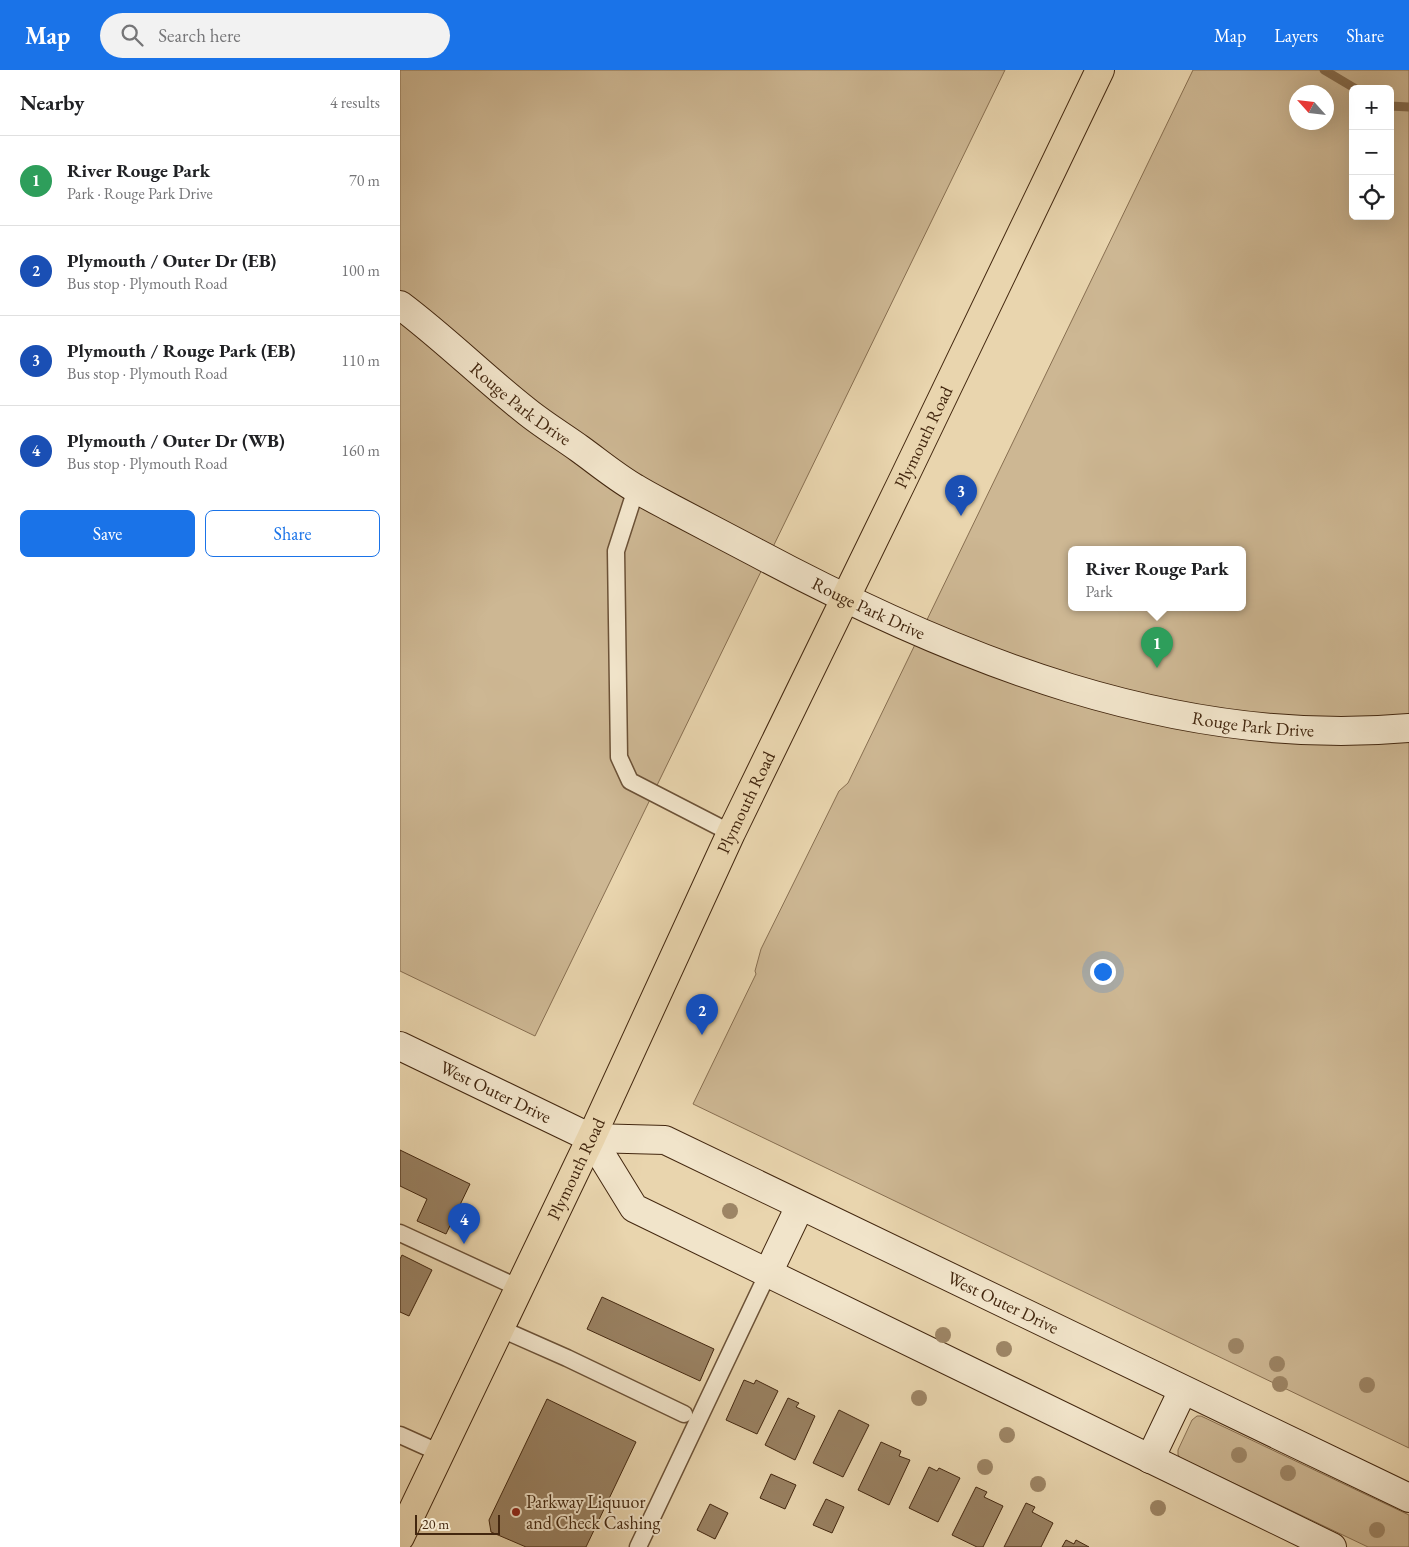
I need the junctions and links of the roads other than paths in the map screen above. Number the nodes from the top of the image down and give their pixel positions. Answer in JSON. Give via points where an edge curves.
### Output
{"nodes":[{"id":1,"x":1100,"y":70,"type":"edge"},
{"id":2,"x":400,"y":305,"type":"edge"},
{"id":3,"x":636,"y":489,"type":"junction"},
{"id":4,"x":846,"y":598,"type":"junction"},
{"id":5,"x":1409,"y":728,"type":"edge"},
{"id":6,"x":731,"y":832,"type":"junction"},
{"id":7,"x":400,"y":1046,"type":"edge"},
{"id":8,"x":591,"y":1138,"type":"junction"},
{"id":9,"x":800,"y":1206,"type":"junction"},
{"id":10,"x":400,"y":1233,"type":"edge"},
{"id":11,"x":768,"y":1273,"type":"junction"},
{"id":12,"x":519,"y":1288,"type":"junction"},
{"id":13,"x":499,"y":1328,"type":"junction"},
{"id":14,"x":1183,"y":1390,"type":"junction"},
{"id":15,"x":684,"y":1414,"type":"dead end"},
{"id":16,"x":400,"y":1435,"type":"edge"},
{"id":17,"x":440,"y":1453,"type":"junction"},
{"id":18,"x":1150,"y":1459,"type":"junction"},
{"id":19,"x":1409,"y":1498,"type":"edge"},
{"id":20,"x":400,"y":1536,"type":"edge"},
{"id":21,"x":638,"y":1547,"type":"edge"},
{"id":22,"x":1332,"y":1547,"type":"edge"}],
"edges":[{"from":1,"to":4,"type":"main road","name":"Plymouth Road"},
{"from":2,"to":3,"type":"main road","name":"Rouge Park Drive","via":[[526,411]]},
{"from":3,"to":4,"type":"main road","name":"Rouge Park Drive"},
{"from":3,"to":6,"type":"lane","via":[[616,551],[619,757],[630,781]]},
{"from":4,"to":5,"type":"main road","name":"Rouge Park Drive","via":[[985,660],[1109,700],[1224,723],[1291,730],[1381,731]]},
{"from":4,"to":6,"type":"main road","name":"Plymouth Road"},
{"from":6,"to":8,"type":"main road","name":"Plymouth Road"},
{"from":7,"to":8,"type":"main road","name":"West Outer Drive"},
{"from":8,"to":9,"type":"main road","name":"West Outer Drive","via":[[665,1140]]},
{"from":8,"to":11,"type":"main road","via":[[634,1208]]},
{"from":8,"to":12,"type":"main road","name":"Plymouth Road"},
{"from":9,"to":11,"type":"main road"},
{"from":9,"to":14,"type":"main road","name":"West Outer Drive"},
{"from":10,"to":12,"type":"lane"},
{"from":11,"to":18,"type":"main road"},
{"from":11,"to":21,"type":"lane"},
{"from":12,"to":13,"type":"main road","name":"Plymouth Road"},
{"from":13,"to":15,"type":"lane"},
{"from":13,"to":17,"type":"main road","name":"Plymouth Road"},
{"from":14,"to":18,"type":"main road"},
{"from":14,"to":19,"type":"main road","name":"West Outer Drive"},
{"from":16,"to":17,"type":"lane"},
{"from":17,"to":20,"type":"main road","name":"Plymouth Road"},
{"from":18,"to":22,"type":"main road"}]}
